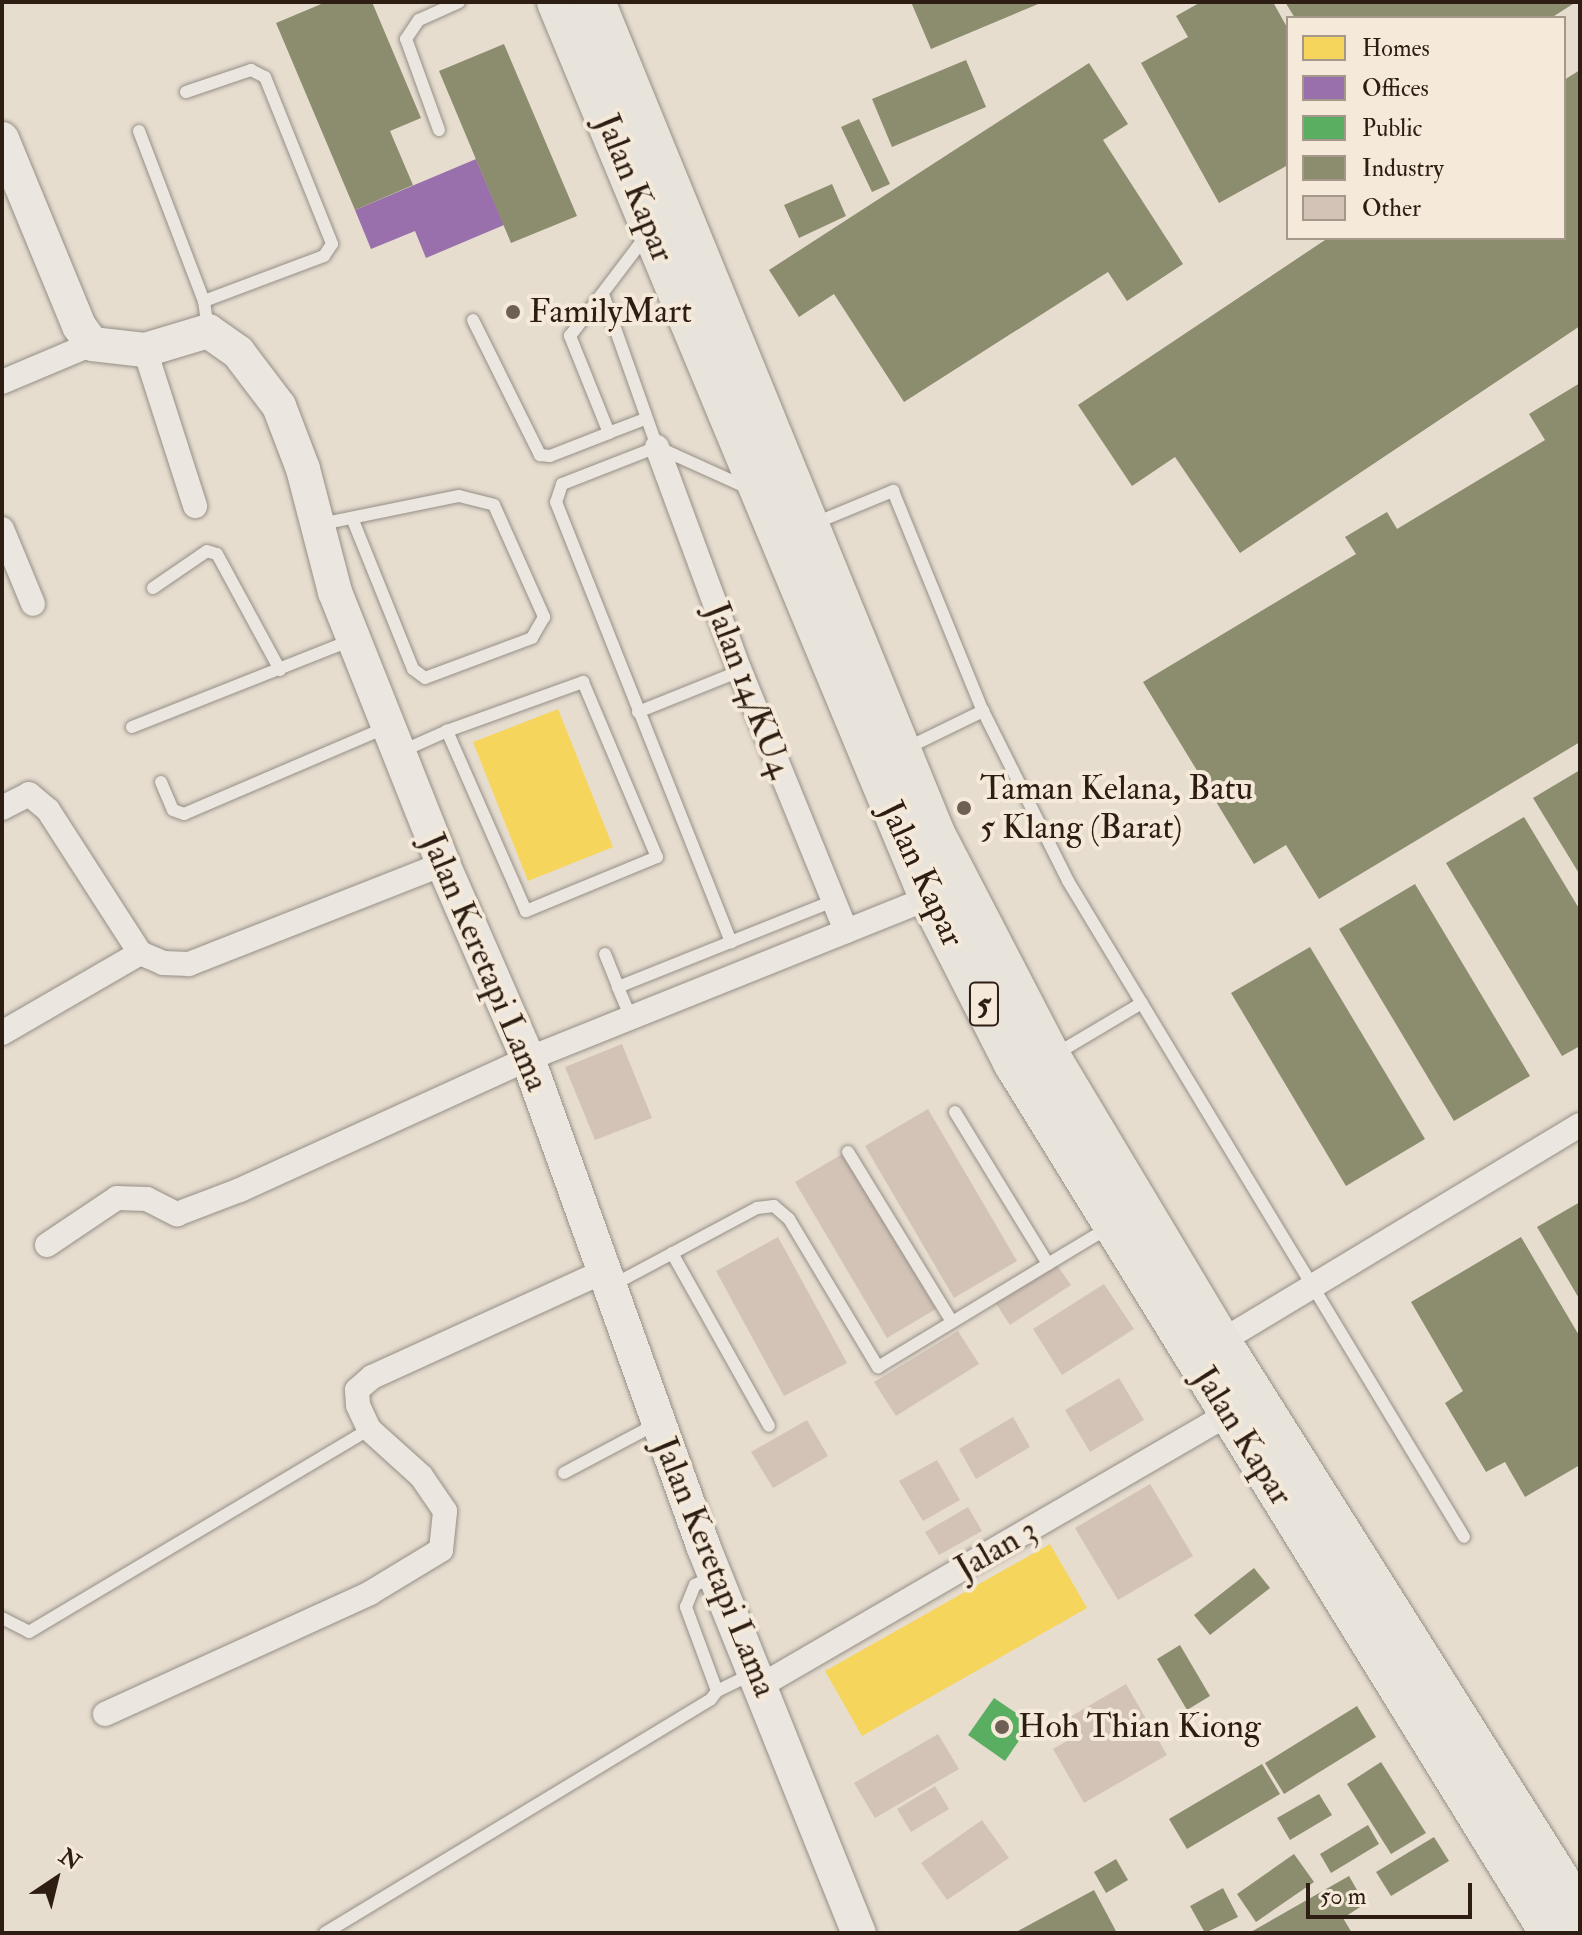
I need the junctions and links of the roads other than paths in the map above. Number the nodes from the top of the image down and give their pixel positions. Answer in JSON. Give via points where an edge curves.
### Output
{"nodes":[{"id":1,"x":459,"y":2,"type":"edge"},
{"id":2,"x":558,"y":2,"type":"edge"},
{"id":3,"x":594,"y":2,"type":"edge"},
{"id":4,"x":186,"y":92,"type":"dead end"},
{"id":5,"x":439,"y":130,"type":"dead end"},
{"id":6,"x":139,"y":131,"type":"dead end"},
{"id":7,"x":2,"y":139,"type":"edge"},
{"id":8,"x":652,"y":229,"type":"junction"},
{"id":9,"x":604,"y":297,"type":"junction"},
{"id":10,"x":206,"y":316,"type":"junction"},
{"id":11,"x":473,"y":320,"type":"dead end"},
{"id":12,"x":92,"y":344,"type":"junction"},
{"id":13,"x":145,"y":350,"type":"junction"},
{"id":14,"x":2,"y":382,"type":"edge"},
{"id":15,"x":645,"y":419,"type":"junction"},
{"id":16,"x":609,"y":433,"type":"junction"},
{"id":17,"x":657,"y":447,"type":"junction"},
{"id":18,"x":758,"y":493,"type":"junction"},
{"id":19,"x":195,"y":506,"type":"dead end"},
{"id":20,"x":352,"y":518,"type":"junction"},
{"id":21,"x":318,"y":525,"type":"junction"},
{"id":22,"x":806,"y":527,"type":"junction"},
{"id":23,"x":2,"y":529,"type":"edge"},
{"id":24,"x":153,"y":588,"type":"dead end"},
{"id":25,"x":33,"y":604,"type":"dead end"},
{"id":26,"x":354,"y":639,"type":"junction"},
{"id":27,"x":280,"y":670,"type":"junction"},
{"id":28,"x":740,"y":671,"type":"junction"},
{"id":29,"x":983,"y":711,"type":"junction"},
{"id":30,"x":638,"y":712,"type":"junction"},
{"id":31,"x":132,"y":727,"type":"dead end"},
{"id":32,"x":447,"y":731,"type":"junction"},
{"id":33,"x":393,"y":740,"type":"junction"},
{"id":34,"x":900,"y":752,"type":"junction"},
{"id":35,"x":161,"y":782,"type":"dead end"},
{"id":36,"x":2,"y":808,"type":"edge"},
{"id":37,"x":443,"y":864,"type":"junction"},
{"id":38,"x":930,"y":897,"type":"junction"},
{"id":39,"x":833,"y":901,"type":"junction"},
{"id":40,"x":846,"y":931,"type":"junction"},
{"id":41,"x":731,"y":942,"type":"junction"},
{"id":42,"x":140,"y":953,"type":"junction"},
{"id":43,"x":605,"y":954,"type":"dead end"},
{"id":44,"x":618,"y":987,"type":"junction"},
{"id":45,"x":1142,"y":1003,"type":"junction"},
{"id":46,"x":631,"y":1018,"type":"junction"},
{"id":47,"x":2,"y":1033,"type":"edge"},
{"id":48,"x":1050,"y":1058,"type":"junction"},
{"id":49,"x":528,"y":1059,"type":"junction"},
{"id":50,"x":955,"y":1112,"type":"dead end"},
{"id":51,"x":1580,"y":1125,"type":"edge"},
{"id":52,"x":848,"y":1152,"type":"dead end"},
{"id":53,"x":1114,"y":1225,"type":"junction"},
{"id":54,"x":47,"y":1245,"type":"dead end"},
{"id":55,"x":672,"y":1253,"type":"junction"},
{"id":56,"x":1048,"y":1264,"type":"junction"},
{"id":57,"x":605,"y":1280,"type":"junction"},
{"id":58,"x":1315,"y":1285,"type":"junction"},
{"id":59,"x":952,"y":1322,"type":"junction"},
{"id":60,"x":1220,"y":1342,"type":"junction"},
{"id":61,"x":1230,"y":1413,"type":"junction"},
{"id":62,"x":658,"y":1423,"type":"junction"},
{"id":63,"x":769,"y":1426,"type":"dead end"},
{"id":64,"x":369,"y":1429,"type":"junction"},
{"id":65,"x":564,"y":1473,"type":"dead end"},
{"id":66,"x":1464,"y":1537,"type":"dead end"},
{"id":67,"x":715,"y":1576,"type":"junction"},
{"id":68,"x":2,"y":1618,"type":"edge"},
{"id":69,"x":759,"y":1678,"type":"junction"},
{"id":70,"x":717,"y":1691,"type":"junction"},
{"id":71,"x":105,"y":1714,"type":"dead end"},
{"id":72,"x":1580,"y":1914,"type":"edge"},
{"id":73,"x":325,"y":1933,"type":"edge"},
{"id":74,"x":859,"y":1933,"type":"edge"},
{"id":75,"x":1551,"y":1933,"type":"edge"}],
"edges":[{"from":1,"to":5,"type":"lane","via":[[419,20],[406,39]]},
{"from":2,"to":8,"type":"highway","name":"Jalan Kapar","number":"5"},
{"from":3,"to":22,"type":"highway","name":"Jalan Kapar","number":"5"},
{"from":4,"to":10,"type":"lane","via":[[251,70],[265,77],[332,244],[324,256]]},
{"from":6,"to":10,"type":"lane"},
{"from":7,"to":12,"type":"street","via":[[79,326]]},
{"from":8,"to":9,"type":"lane"},
{"from":8,"to":18,"type":"highway","name":"Jalan Kapar","number":"5"},
{"from":9,"to":15,"type":"lane"},
{"from":9,"to":16,"type":"lane","via":[[578,320],[570,336]]},
{"from":10,"to":13,"type":"street"},
{"from":10,"to":21,"type":"street","name":"Jalan Keretapi Lama","via":[[279,406]]},
{"from":11,"to":16,"type":"lane","via":[[540,455]]},
{"from":12,"to":13,"type":"street"},
{"from":12,"to":14,"type":"street"},
{"from":13,"to":19,"type":"street"},
{"from":15,"to":16,"type":"lane"},
{"from":15,"to":17,"type":"lane"},
{"from":17,"to":18,"type":"lane"},
{"from":17,"to":28,"type":"street","name":"Jalan 14/KU4"},
{"from":17,"to":30,"type":"lane","via":[[557,491],[556,502]]},
{"from":18,"to":38,"type":"highway","name":"Jalan Kapar","number":"5"},
{"from":20,"to":20,"type":"lane","via":[[459,496],[494,505],[544,617],[532,638],[425,678],[413,669]]},
{"from":20,"to":21,"type":"lane"},
{"from":21,"to":26,"type":"street","name":"Jalan Keretapi Lama"},
{"from":22,"to":29,"type":"lane","via":[[893,491]]},
{"from":22,"to":34,"type":"highway","name":"Jalan Kapar","number":"5"},
{"from":23,"to":25,"type":"street"},
{"from":24,"to":27,"type":"lane","via":[[207,551],[217,554]]},
{"from":26,"to":27,"type":"lane"},
{"from":26,"to":33,"type":"street","name":"Jalan Keretapi Lama"},
{"from":27,"to":31,"type":"lane"},
{"from":28,"to":30,"type":"lane"},
{"from":28,"to":39,"type":"street","name":"Jalan 14/KU4"},
{"from":29,"to":34,"type":"lane"},
{"from":29,"to":45,"type":"lane","via":[[1068,881]]},
{"from":30,"to":41,"type":"lane"},
{"from":32,"to":32,"type":"lane","via":[[583,682],[657,857],[526,911]]},
{"from":32,"to":33,"type":"lane"},
{"from":33,"to":35,"type":"lane","via":[[184,814],[173,810]]},
{"from":33,"to":37,"type":"street","name":"Jalan Keretapi Lama"},
{"from":34,"to":48,"type":"highway","name":"Jalan Kapar","number":"5","via":[[934,834]]},
{"from":36,"to":42,"type":"street","via":[[29,794],[48,810]]},
{"from":37,"to":42,"type":"street","via":[[189,964],[163,963]]},
{"from":37,"to":49,"type":"street","name":"Jalan Keretapi Lama"},
{"from":38,"to":40,"type":"street"},
{"from":38,"to":53,"type":"highway","name":"Jalan Kapar","number":"5","via":[[1014,1062]]},
{"from":39,"to":40,"type":"street","name":"Jalan 14/KU4"},
{"from":39,"to":41,"type":"lane"},
{"from":40,"to":46,"type":"street"},
{"from":41,"to":44,"type":"lane"},
{"from":42,"to":47,"type":"street"},
{"from":43,"to":44,"type":"lane"},
{"from":44,"to":46,"type":"lane"},
{"from":45,"to":48,"type":"lane"},
{"from":45,"to":58,"type":"lane"},
{"from":46,"to":49,"type":"street"},
{"from":48,"to":60,"type":"highway","name":"Jalan Kapar","number":"5"},
{"from":49,"to":54,"type":"street","via":[[177,1214],[147,1199],[117,1198]]},
{"from":49,"to":57,"type":"street","name":"Jalan Keretapi Lama"},
{"from":50,"to":56,"type":"lane"},
{"from":51,"to":58,"type":"street"},
{"from":52,"to":59,"type":"lane"},
{"from":53,"to":56,"type":"lane"},
{"from":53,"to":61,"type":"highway","name":"Jalan Kapar","number":"5"},
{"from":55,"to":57,"type":"lane"},
{"from":55,"to":59,"type":"lane","via":[[757,1208],[774,1206],[789,1219],[878,1367]]},
{"from":55,"to":63,"type":"lane"},
{"from":56,"to":59,"type":"lane"},
{"from":57,"to":62,"type":"street","name":"Jalan Keretapi Lama"},
{"from":57,"to":64,"type":"street","via":[[372,1377],[357,1390]]},
{"from":58,"to":60,"type":"street"},
{"from":58,"to":66,"type":"lane"},
{"from":60,"to":72,"type":"highway","name":"Jalan Kapar","number":"5"},
{"from":61,"to":69,"type":"street","name":"Jalan 3"},
{"from":61,"to":75,"type":"highway","name":"Jalan Kapar","number":"5"},
{"from":62,"to":65,"type":"lane"},
{"from":62,"to":67,"type":"street","name":"Jalan Keretapi Lama"},
{"from":64,"to":68,"type":"lane","via":[[29,1632]]},
{"from":64,"to":71,"type":"street","via":[[421,1476],[445,1511],[441,1550],[330,1612]]},
{"from":67,"to":69,"type":"street","name":"Jalan Keretapi Lama"},
{"from":67,"to":70,"type":"lane","via":[[695,1585],[686,1607]]},
{"from":69,"to":70,"type":"lane"},
{"from":69,"to":74,"type":"street","name":"Jalan Keretapi Lama"},
{"from":70,"to":73,"type":"lane"}]}
